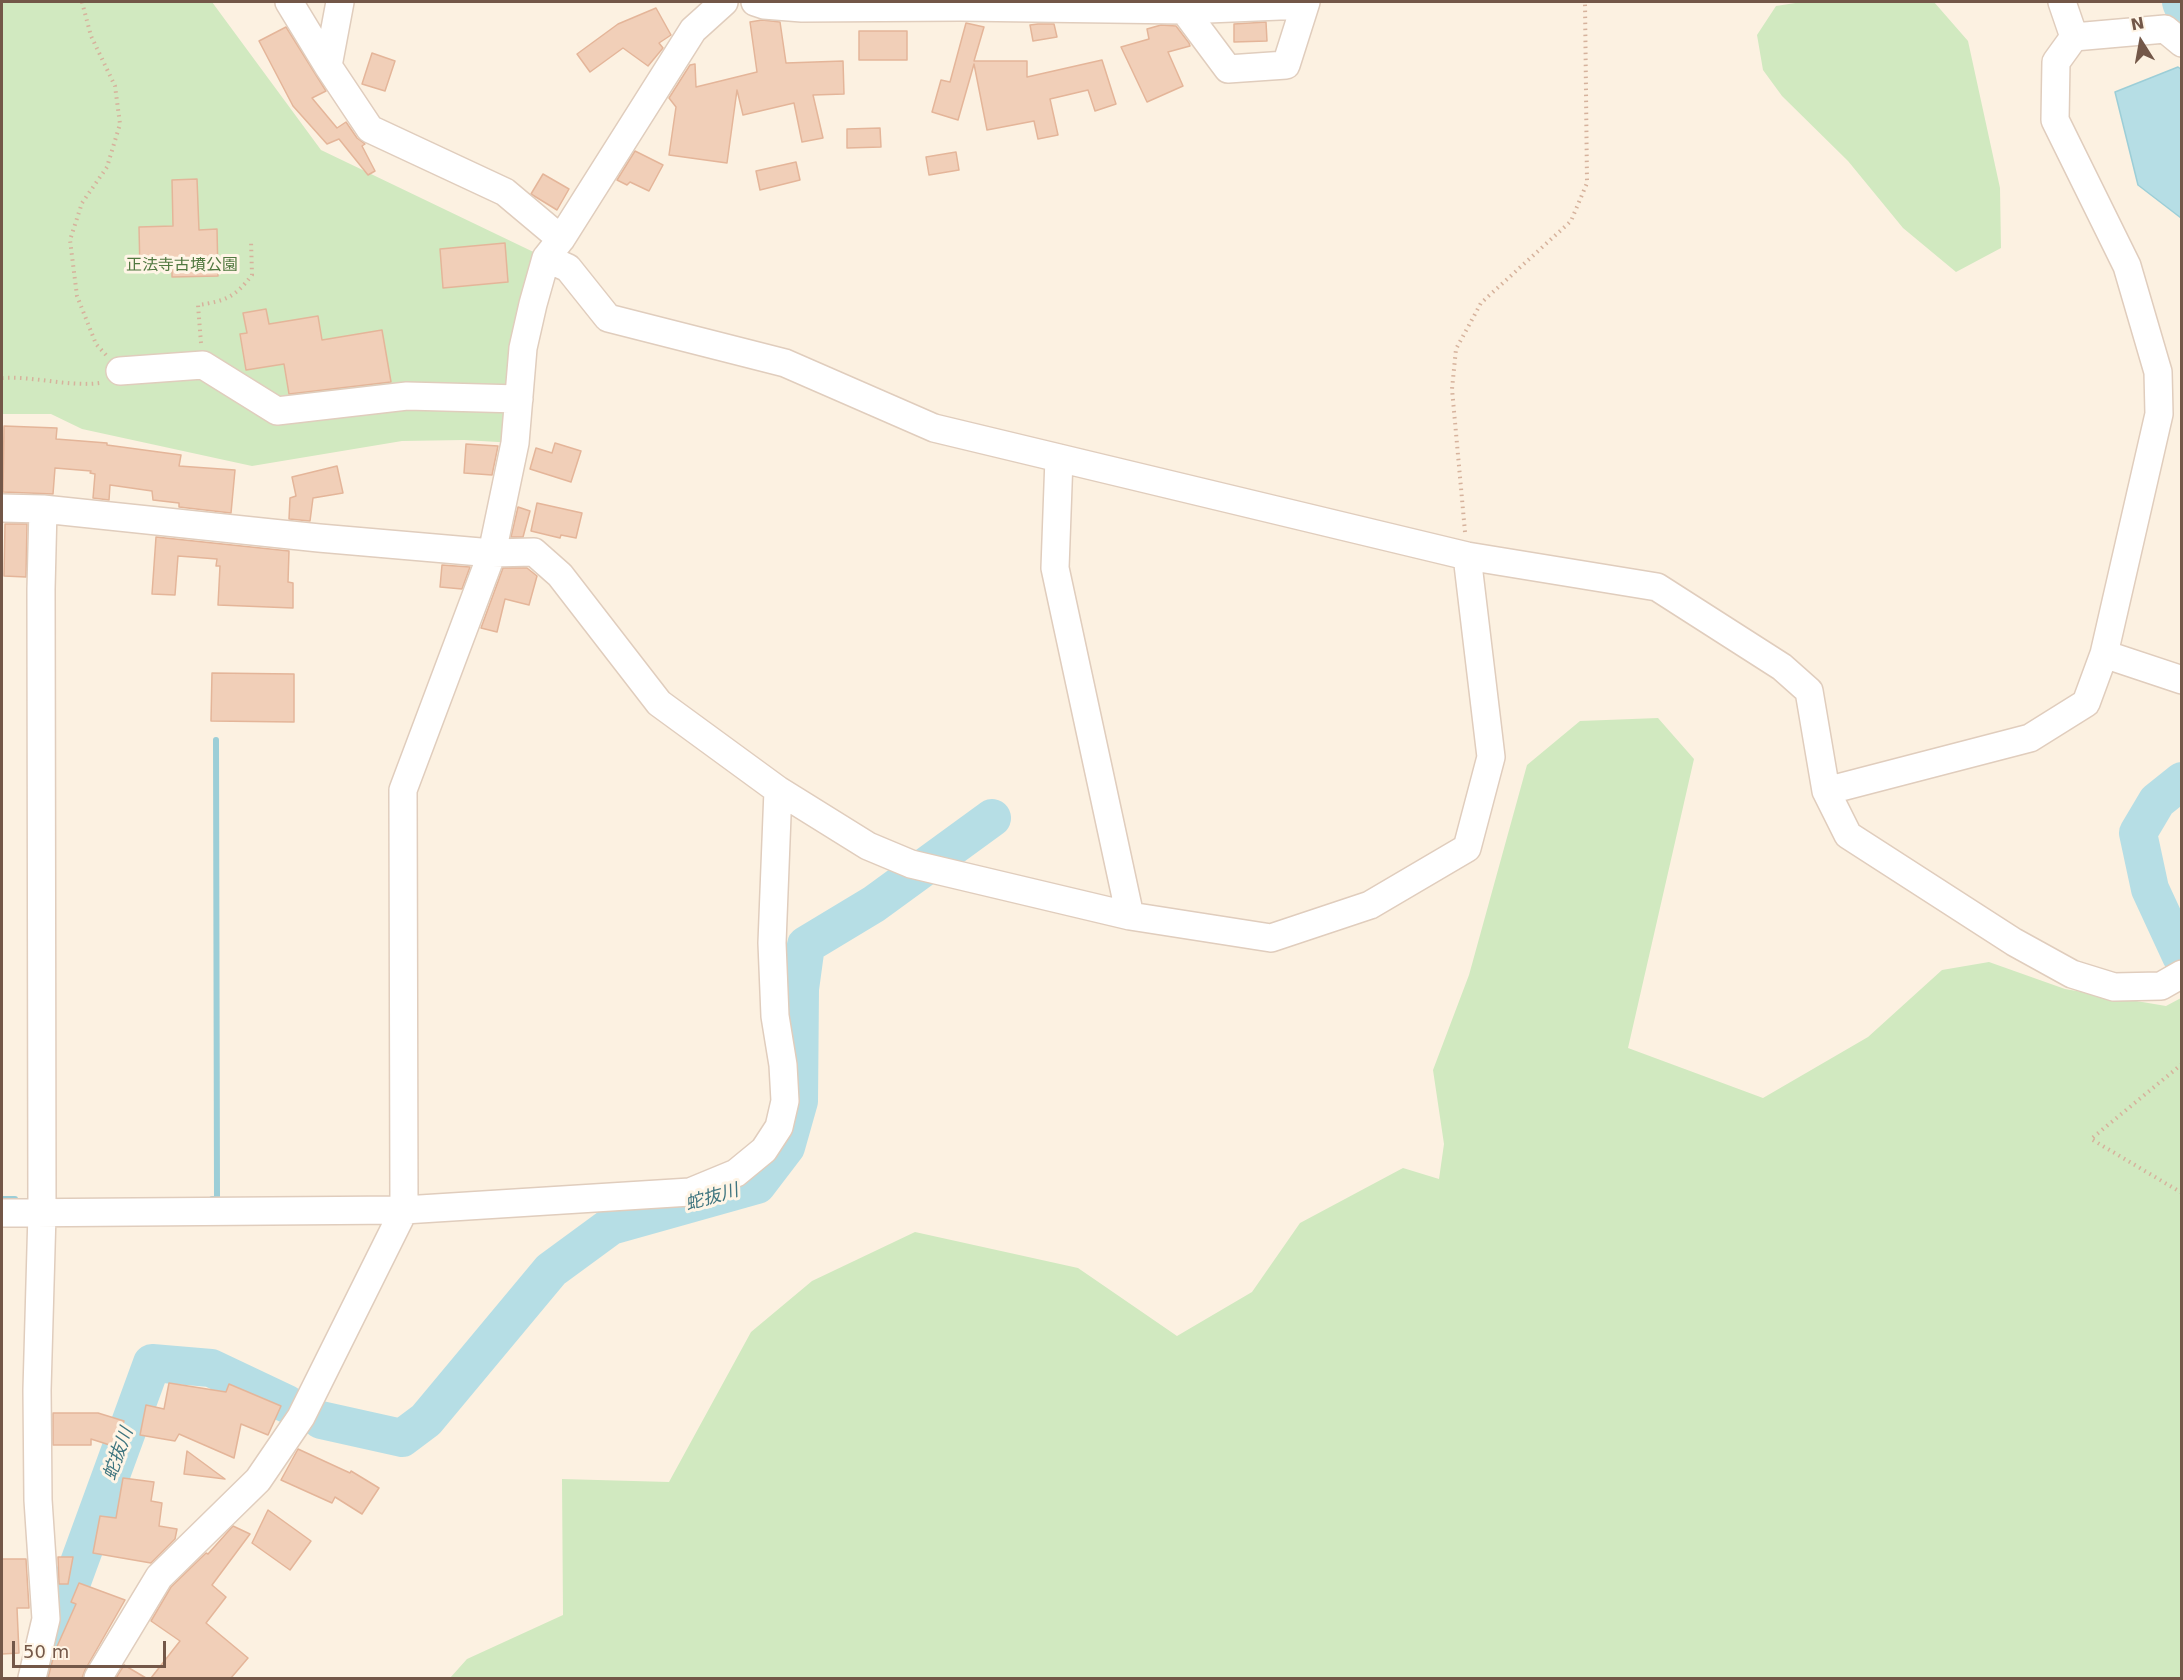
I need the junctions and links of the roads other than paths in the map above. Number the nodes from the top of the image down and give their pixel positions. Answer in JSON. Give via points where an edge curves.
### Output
{"nodes":[{"id":1,"x":289,"y":2,"type":"edge"},
{"id":2,"x":340,"y":2,"type":"edge"},
{"id":3,"x":724,"y":2,"type":"edge"},
{"id":4,"x":755,"y":2,"type":"edge"},
{"id":5,"x":2062,"y":2,"type":"edge"},
{"id":6,"x":1305,"y":3,"type":"edge"},
{"id":7,"x":1184,"y":10,"type":"junction"},
{"id":8,"x":2074,"y":37,"type":"junction"},
{"id":9,"x":2181,"y":43,"type":"edge"},
{"id":10,"x":328,"y":66,"type":"junction"},
{"id":11,"x":554,"y":248,"type":"junction"},
{"id":12,"x":120,"y":371,"type":"road end"},
{"id":13,"x":519,"y":399,"type":"junction"},
{"id":14,"x":1059,"y":458,"type":"junction"},
{"id":15,"x":2,"y":508,"type":"edge"},
{"id":16,"x":43,"y":509,"type":"junction"},
{"id":17,"x":492,"y":553,"type":"junction"},
{"id":18,"x":1467,"y":556,"type":"junction"},
{"id":19,"x":2104,"y":654,"type":"junction"},
{"id":20,"x":2181,"y":680,"type":"edge"},
{"id":21,"x":778,"y":790,"type":"junction"},
{"id":22,"x":1826,"y":791,"type":"junction"},
{"id":23,"x":1130,"y":916,"type":"junction"},
{"id":24,"x":2181,"y":974,"type":"edge"},
{"id":25,"x":404,"y":1210,"type":"junction"},
{"id":26,"x":2,"y":1213,"type":"edge"},
{"id":27,"x":42,"y":1213,"type":"junction"},
{"id":28,"x":32,"y":1678,"type":"edge"},
{"id":29,"x":98,"y":1678,"type":"edge"}],
"edges":[{"from":1,"to":10,"type":"street"},
{"from":2,"to":10,"type":"street"},
{"from":3,"to":11,"type":"street","via":[[693,30]]},
{"from":4,"to":7,"type":"street","via":[[802,8]]},
{"from":5,"to":8,"type":"street"},
{"from":6,"to":7,"type":"street"},
{"from":6,"to":7,"type":"street","via":[[1286,65],[1228,69]]},
{"from":8,"to":9,"type":"street","via":[[2165,29]]},
{"from":8,"to":19,"type":"street","via":[[2056,62],[2055,120],[2127,266],[2158,372],[2159,414]]},
{"from":10,"to":11,"type":"street","via":[[370,129],[505,192]]},
{"from":11,"to":13,"type":"street","via":[[532,304]]},
{"from":11,"to":14,"type":"street","via":[[608,318],[785,363],[934,428]]},
{"from":12,"to":13,"type":"street","via":[[203,364],[277,411],[407,396]]},
{"from":13,"to":17,"type":"street","via":[[515,443]]},
{"from":14,"to":18,"type":"street"},
{"from":14,"to":23,"type":"street","via":[[1055,568]]},
{"from":15,"to":16,"type":"street"},
{"from":16,"to":17,"type":"street"},
{"from":16,"to":27,"type":"street"},
{"from":17,"to":21,"type":"street","via":[[534,552],[560,575],[659,703]]},
{"from":17,"to":25,"type":"street","via":[[403,790]]},
{"from":18,"to":22,"type":"street","via":[[1657,587],[1782,667],[1809,691]]},
{"from":18,"to":23,"type":"street","via":[[1491,756],[1467,848],[1370,905],[1271,938]]},
{"from":19,"to":20,"type":"street"},
{"from":19,"to":22,"type":"street","via":[[2086,703],[2030,738]]},
{"from":21,"to":23,"type":"street","via":[[868,846],[910,864]]},
{"from":21,"to":25,"type":"street","via":[[772,943],[785,1101],[779,1127],[764,1150],[736,1173],[690,1192]]},
{"from":22,"to":24,"type":"street","via":[[1848,835],[2014,942],[2073,974],[2114,987],[2161,986]]},
{"from":25,"to":27,"type":"street"},
{"from":25,"to":29,"type":"street","via":[[301,1417],[258,1480],[159,1577]]},
{"from":26,"to":27,"type":"street"},
{"from":27,"to":28,"type":"street","via":[[38,1500],[46,1619]]}]}
